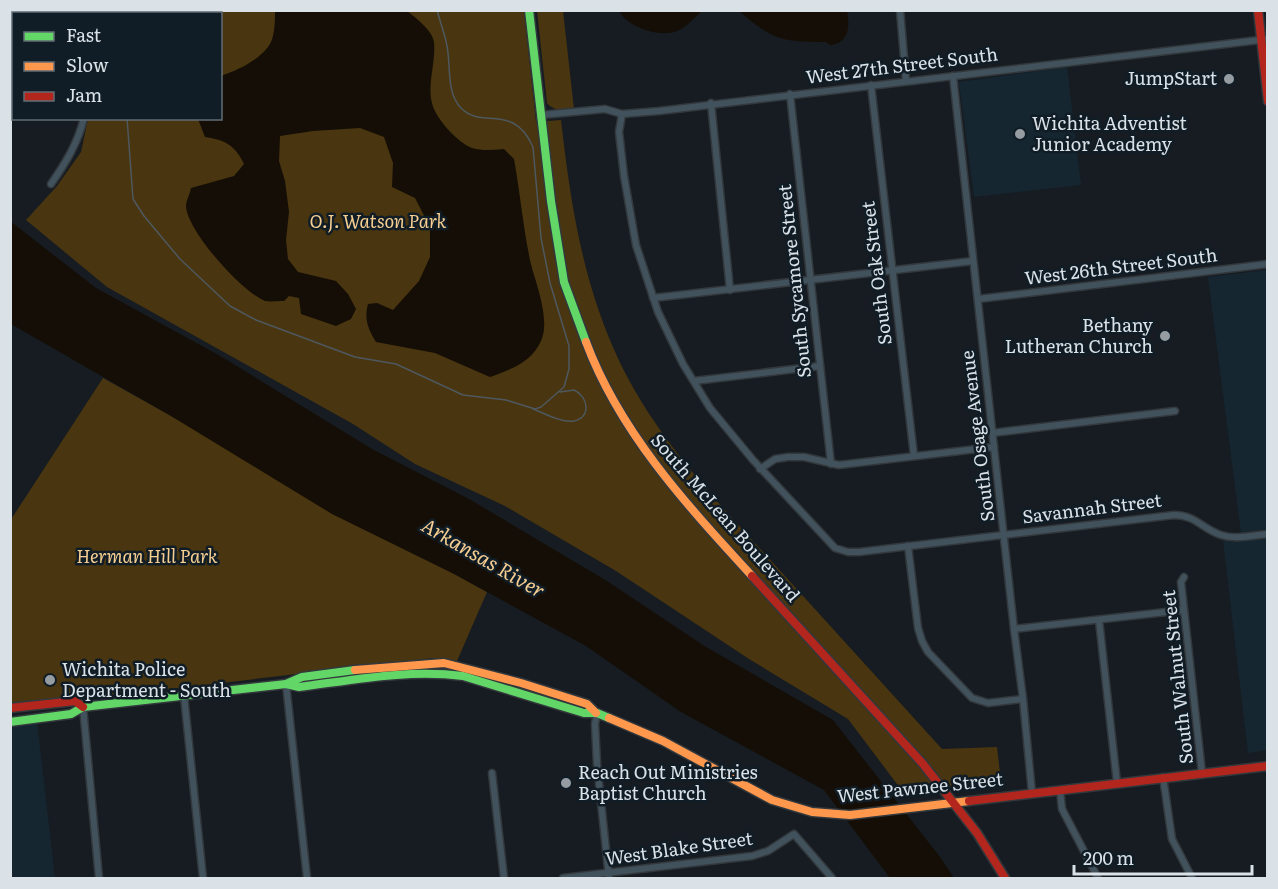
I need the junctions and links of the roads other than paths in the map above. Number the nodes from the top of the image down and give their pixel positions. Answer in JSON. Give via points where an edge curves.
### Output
{"nodes":[{"id":1,"x":529,"y":10,"type":"edge"},
{"id":2,"x":900,"y":10,"type":"edge"},
{"id":3,"x":1258,"y":10,"type":"edge"},
{"id":4,"x":1264,"y":39,"type":"edge"},
{"id":5,"x":953,"y":76,"type":"junction"},
{"id":6,"x":906,"y":81,"type":"junction"},
{"id":7,"x":871,"y":85,"type":"junction"},
{"id":8,"x":790,"y":94,"type":"junction"},
{"id":9,"x":1268,"y":100,"type":"edge"},
{"id":10,"x":711,"y":103,"type":"junction"},
{"id":11,"x":622,"y":114,"type":"junction"},
{"id":12,"x":541,"y":115,"type":"junction"},
{"id":13,"x":84,"y":120,"type":"edge"},
{"id":14,"x":51,"y":184,"type":"dead end"},
{"id":15,"x":973,"y":261,"type":"junction"},
{"id":16,"x":1268,"y":264,"type":"edge"},
{"id":17,"x":892,"y":271,"type":"junction"},
{"id":18,"x":810,"y":280,"type":"junction"},
{"id":19,"x":730,"y":290,"type":"junction"},
{"id":20,"x":653,"y":298,"type":"junction"},
{"id":21,"x":978,"y":299,"type":"junction"},
{"id":22,"x":820,"y":366,"type":"junction"},
{"id":23,"x":694,"y":381,"type":"junction"},
{"id":24,"x":1175,"y":411,"type":"dead end"},
{"id":25,"x":992,"y":433,"type":"junction"},
{"id":26,"x":994,"y":447,"type":"junction"},
{"id":27,"x":914,"y":456,"type":"junction"},
{"id":28,"x":831,"y":464,"type":"junction"},
{"id":29,"x":760,"y":469,"type":"junction"},
{"id":30,"x":1268,"y":534,"type":"edge"},
{"id":31,"x":1004,"y":535,"type":"junction"},
{"id":32,"x":908,"y":546,"type":"junction"},
{"id":33,"x":1185,"y":578,"type":"dead end"},
{"id":34,"x":1184,"y":610,"type":"junction"},
{"id":35,"x":1099,"y":620,"type":"junction"},
{"id":36,"x":1014,"y":629,"type":"junction"},
{"id":37,"x":286,"y":684,"type":"junction"},
{"id":38,"x":184,"y":696,"type":"junction"},
{"id":39,"x":1023,"y":699,"type":"junction"},
{"id":40,"x":83,"y":707,"type":"junction"},
{"id":41,"x":10,"y":708,"type":"edge"},
{"id":42,"x":597,"y":713,"type":"junction"},
{"id":43,"x":10,"y":722,"type":"edge"},
{"id":44,"x":1268,"y":766,"type":"edge"},
{"id":45,"x":492,"y":773,"type":"dead end"},
{"id":46,"x":1202,"y":773,"type":"junction"},
{"id":47,"x":1163,"y":777,"type":"junction"},
{"id":48,"x":1117,"y":783,"type":"junction"},
{"id":49,"x":1060,"y":790,"type":"junction"},
{"id":50,"x":1032,"y":793,"type":"junction"},
{"id":51,"x":953,"y":802,"type":"junction"},
{"id":52,"x":609,"y":876,"type":"edge"},
{"id":53,"x":99,"y":879,"type":"edge"},
{"id":54,"x":203,"y":879,"type":"edge"},
{"id":55,"x":307,"y":879,"type":"edge"},
{"id":56,"x":504,"y":879,"type":"edge"},
{"id":57,"x":563,"y":879,"type":"edge"},
{"id":58,"x":832,"y":879,"type":"edge"},
{"id":59,"x":1005,"y":879,"type":"edge"},
{"id":60,"x":1098,"y":879,"type":"edge"},
{"id":61,"x":1192,"y":879,"type":"edge"}],
"edges":[{"from":1,"to":12,"type":"main road","name":"South McLean Boulevard"},
{"from":2,"to":6,"type":"street"},
{"from":3,"to":4,"type":"main road"},
{"from":4,"to":5,"type":"street","name":"West 27th Street South"},
{"from":4,"to":9,"type":"main road"},
{"from":5,"to":6,"type":"street","name":"West 27th Street South"},
{"from":5,"to":15,"type":"street","name":"South Osage Avenue"},
{"from":6,"to":7,"type":"street","name":"West 27th Street South"},
{"from":7,"to":8,"type":"street","name":"West 27th Street South"},
{"from":7,"to":17,"type":"street","name":"South Oak Street"},
{"from":8,"to":10,"type":"street","name":"West 27th Street South"},
{"from":8,"to":18,"type":"street","name":"South Sycamore Street"},
{"from":10,"to":11,"type":"street","name":"West 27th Street South"},
{"from":10,"to":19,"type":"street"},
{"from":11,"to":12,"type":"street","name":"West 27th Street South","via":[[605,109]]},
{"from":11,"to":20,"type":"street","via":[[619,132],[624,176],[636,245]]},
{"from":12,"to":51,"type":"main road","name":"South McLean Boulevard","via":[[564,282],[596,369],[639,444],[700,519]]},
{"from":13,"to":14,"type":"street","via":[[66,163]]},
{"from":15,"to":17,"type":"street"},
{"from":15,"to":21,"type":"street","name":"South Osage Avenue"},
{"from":16,"to":21,"type":"street","name":"West 26th Street South"},
{"from":17,"to":18,"type":"street"},
{"from":17,"to":27,"type":"street","name":"South Oak Street"},
{"from":18,"to":19,"type":"street"},
{"from":18,"to":22,"type":"street","name":"South Sycamore Street"},
{"from":19,"to":20,"type":"street"},
{"from":20,"to":23,"type":"street"},
{"from":21,"to":25,"type":"street","name":"South Osage Avenue"},
{"from":22,"to":23,"type":"street"},
{"from":22,"to":28,"type":"street","name":"South Sycamore Street"},
{"from":23,"to":29,"type":"street","via":[[710,408]]},
{"from":24,"to":25,"type":"street"},
{"from":25,"to":26,"type":"street","name":"South Osage Avenue"},
{"from":26,"to":27,"type":"street"},
{"from":26,"to":31,"type":"street","name":"South Osage Avenue"},
{"from":27,"to":28,"type":"street"},
{"from":28,"to":29,"type":"street","via":[[788,457],[775,459]]},
{"from":29,"to":32,"type":"street","name":"Savannah Street","via":[[829,544],[853,552]]},
{"from":30,"to":31,"type":"street","name":"Savannah Street","via":[[1223,536],[1191,517],[1174,515]]},
{"from":31,"to":32,"type":"street","name":"Savannah Street"},
{"from":31,"to":36,"type":"street","name":"South Osage Avenue"},
{"from":32,"to":39,"type":"street","via":[[918,628],[928,652],[975,699],[988,703]]},
{"from":33,"to":34,"type":"street","name":"South Walnut Street","via":[[1181,582]]},
{"from":34,"to":35,"type":"street"},
{"from":34,"to":46,"type":"street","name":"South Walnut Street"},
{"from":35,"to":36,"type":"street"},
{"from":35,"to":48,"type":"street"},
{"from":36,"to":39,"type":"street","name":"South Osage Avenue"},
{"from":37,"to":38,"type":"main road","name":"West Pawnee Street"},
{"from":37,"to":42,"type":"main road","name":"West Pawnee Street","via":[[302,676],[444,663],[587,704]]},
{"from":37,"to":55,"type":"street"},
{"from":38,"to":40,"type":"main road","name":"West Pawnee Street"},
{"from":38,"to":54,"type":"street"},
{"from":39,"to":50,"type":"street","name":"South Osage Avenue"},
{"from":40,"to":41,"type":"main road","via":[[75,701]]},
{"from":40,"to":43,"type":"main road","via":[[71,714]]},
{"from":40,"to":53,"type":"street"},
{"from":42,"to":51,"type":"main road","name":"West Pawnee Street","via":[[663,741],[772,800],[812,812],[850,815]]},
{"from":42,"to":52,"type":"street","via":[[597,764]]},
{"from":44,"to":46,"type":"main road","name":"West Pawnee Street"},
{"from":45,"to":56,"type":"street"},
{"from":46,"to":47,"type":"main road","name":"West Pawnee Street"},
{"from":47,"to":48,"type":"main road","name":"West Pawnee Street"},
{"from":47,"to":61,"type":"street","name":"South Walnut Street","via":[[1172,839]]},
{"from":48,"to":49,"type":"main road","name":"West Pawnee Street"},
{"from":49,"to":50,"type":"main road","name":"West Pawnee Street"},
{"from":49,"to":60,"type":"street","via":[[1062,809]]},
{"from":50,"to":51,"type":"main road","name":"West Pawnee Street"},
{"from":51,"to":59,"type":"main road","name":"South McLean Boulevard"},
{"from":52,"to":57,"type":"street","name":"West Blake Street"},
{"from":52,"to":58,"type":"street","name":"West Blake Street","via":[[752,856],[794,834]]}]}
